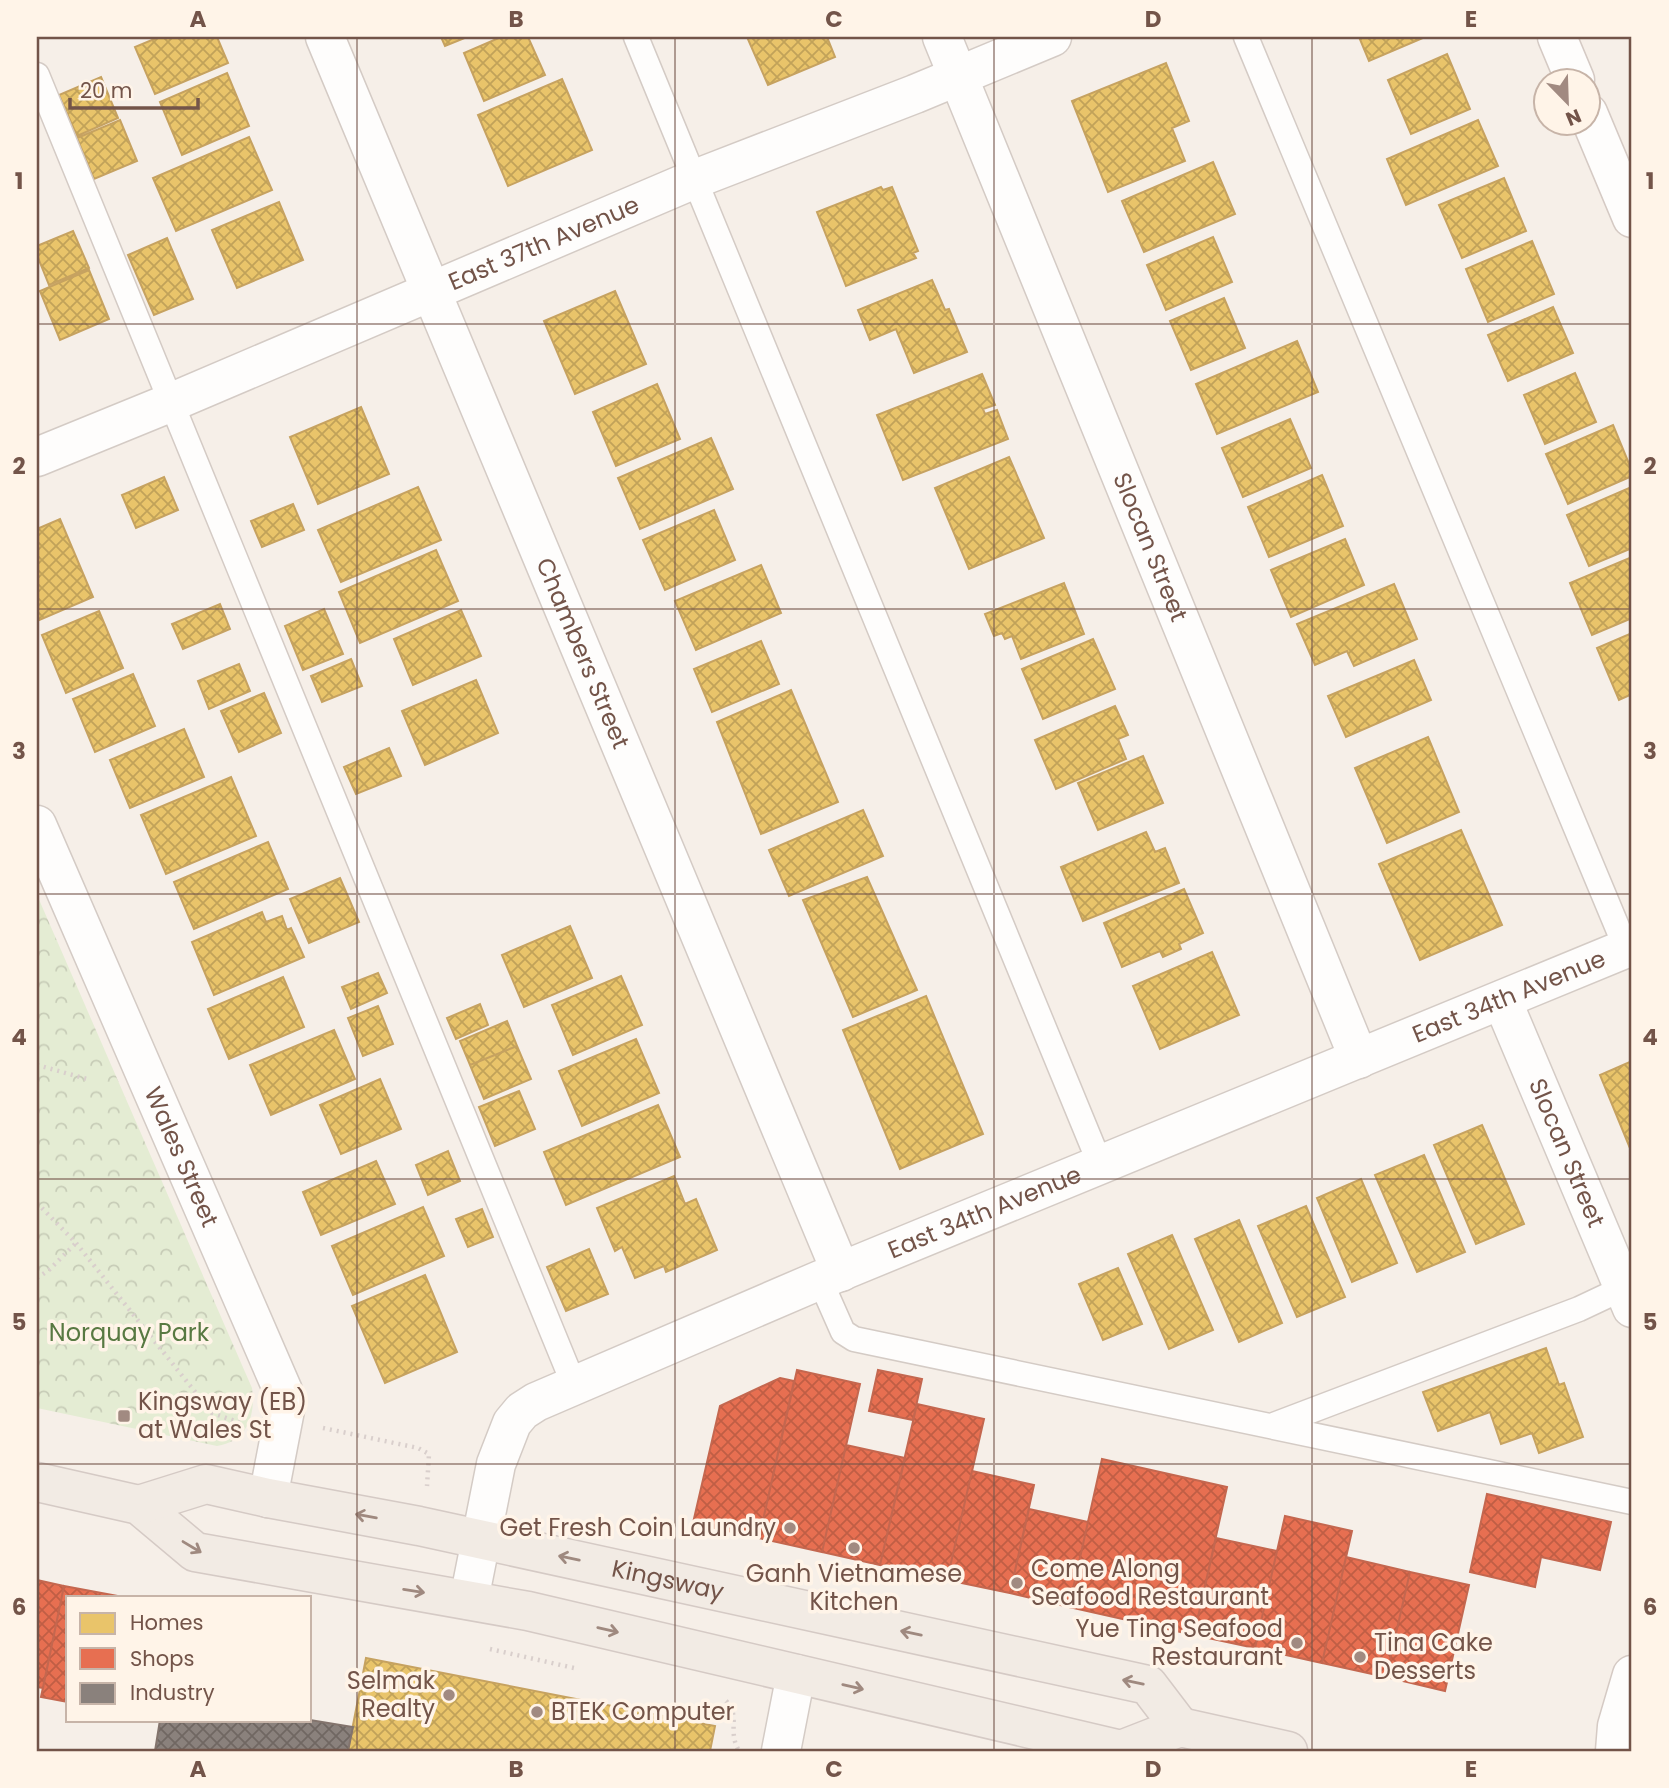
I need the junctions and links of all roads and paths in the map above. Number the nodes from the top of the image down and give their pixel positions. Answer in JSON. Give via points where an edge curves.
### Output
{"nodes":[{"id":1,"x":326,"y":37,"type":"edge"},
{"id":2,"x":636,"y":37,"type":"edge"},
{"id":3,"x":942,"y":37,"type":"edge"},
{"id":4,"x":1052,"y":37,"type":"edge"},
{"id":5,"x":1246,"y":37,"type":"edge"},
{"id":6,"x":1556,"y":37,"type":"edge"},
{"id":7,"x":1569,"y":66,"type":"edge"},
{"id":8,"x":37,"y":75,"type":"edge"},
{"id":9,"x":958,"y":76,"type":"junction"},
{"id":10,"x":1598,"y":136,"type":"edge"},
{"id":11,"x":695,"y":179,"type":"junction"},
{"id":12,"x":1632,"y":218,"type":"edge"},
{"id":13,"x":431,"y":291,"type":"junction"},
{"id":14,"x":172,"y":402,"type":"junction"},
{"id":15,"x":37,"y":457,"type":"edge"},
{"id":16,"x":37,"y":825,"type":"edge"},
{"id":17,"x":1629,"y":947,"type":"edge"},
{"id":18,"x":1502,"y":1000,"type":"junction"},
{"id":19,"x":1359,"y":1059,"type":"junction"},
{"id":20,"x":37,"y":1065,"type":"edge"},
{"id":21,"x":87,"y":1079,"type":"dead end"},
{"id":22,"x":1100,"y":1164,"type":"junction"},
{"id":23,"x":37,"y":1203,"type":"edge"},
{"id":24,"x":76,"y":1243,"type":"junction"},
{"id":25,"x":831,"y":1276,"type":"junction"},
{"id":26,"x":37,"y":1278,"type":"edge"},
{"id":27,"x":1629,"y":1293,"type":"edge"},
{"id":28,"x":574,"y":1385,"type":"junction"},
{"id":29,"x":285,"y":1410,"type":"junction"},
{"id":30,"x":248,"y":1426,"type":"dead end"},
{"id":31,"x":1271,"y":1426,"type":"junction"},
{"id":32,"x":37,"y":1482,"type":"edge"},
{"id":33,"x":426,"y":1489,"type":"dead end"},
{"id":34,"x":268,"y":1498,"type":"junction"},
{"id":35,"x":1632,"y":1502,"type":"edge"},
{"id":36,"x":139,"y":1505,"type":"junction"},
{"id":37,"x":481,"y":1539,"type":"junction"},
{"id":38,"x":469,"y":1600,"type":"junction"},
{"id":39,"x":481,"y":1648,"type":"dead end"},
{"id":40,"x":583,"y":1670,"type":"dead end"},
{"id":41,"x":796,"y":1674,"type":"junction"},
{"id":42,"x":1632,"y":1675,"type":"edge"},
{"id":43,"x":725,"y":1701,"type":"dead end"},
{"id":44,"x":1180,"y":1727,"type":"junction"},
{"id":45,"x":739,"y":1751,"type":"edge"},
{"id":46,"x":781,"y":1751,"type":"edge"},
{"id":47,"x":1288,"y":1751,"type":"edge"},
{"id":48,"x":1615,"y":1751,"type":"edge"}],
"edges":[{"from":1,"to":13,"type":"street","name":"Chambers Street"},
{"from":2,"to":11,"type":"lane"},
{"from":3,"to":9,"type":"street","name":"Slocan Street"},
{"from":4,"to":9,"type":"street","name":"East 37th Avenue"},
{"from":5,"to":17,"type":"lane"},
{"from":6,"to":7,"type":"street"},
{"from":8,"to":14,"type":"lane"},
{"from":9,"to":11,"type":"street","name":"East 37th Avenue"},
{"from":9,"to":19,"type":"street","name":"Slocan Street"},
{"from":10,"to":12,"type":"street"},
{"from":11,"to":13,"type":"street","name":"East 37th Avenue"},
{"from":11,"to":22,"type":"lane"},
{"from":13,"to":14,"type":"street","name":"East 37th Avenue"},
{"from":13,"to":25,"type":"street","name":"Chambers Street"},
{"from":14,"to":15,"type":"street","name":"East 37th Avenue"},
{"from":14,"to":28,"type":"lane"},
{"from":16,"to":29,"type":"street","name":"Wales Street","via":[[283,1391]]},
{"from":17,"to":18,"type":"street","name":"East 34th Avenue"},
{"from":18,"to":19,"type":"street","name":"East 34th Avenue"},
{"from":18,"to":27,"type":"street","name":"Slocan Street"},
{"from":19,"to":22,"type":"street","name":"East 34th Avenue"},
{"from":20,"to":21,"type":"path"},
{"from":22,"to":25,"type":"street","name":"East 34th Avenue"},
{"from":23,"to":24,"type":"path"},
{"from":24,"to":26,"type":"path"},
{"from":24,"to":30,"type":"path","via":[[212,1413]]},
{"from":25,"to":28,"type":"street","name":"East 34th Avenue"},
{"from":25,"to":31,"type":"lane","via":[[843,1332],[854,1339]]},
{"from":27,"to":31,"type":"lane"},
{"from":28,"to":37,"type":"street","name":"East 34th Avenue","via":[[536,1402],[512,1423],[496,1464]]},
{"from":29,"to":33,"type":"path","via":[[315,1427],[429,1454]]},
{"from":29,"to":34,"type":"street","name":"Wales Street"},
{"from":31,"to":35,"type":"lane"},
{"from":32,"to":36,"type":"main road"},
{"from":34,"to":36,"type":"main road","name":"Kingsway","via":[[206,1484]]},
{"from":37,"to":34,"type":"main road","name":"Kingsway","one_way":true},
{"from":36,"to":38,"type":"main road","one_way":true,"via":[[195,1552]]},
{"from":37,"to":38,"type":"street","name":"East 34th Avenue"},
{"from":44,"to":37,"type":"main road","name":"Kingsway","one_way":true,"via":[[1148,1685]]},
{"from":38,"to":41,"type":"main road","one_way":true},
{"from":39,"to":40,"type":"path"},
{"from":41,"to":44,"type":"main road","one_way":true,"via":[[1121,1750]]},
{"from":41,"to":46,"type":"street"},
{"from":42,"to":48,"type":"street","via":[[1616,1726]]},
{"from":43,"to":45,"type":"path","via":[[734,1714],[732,1733]]},
{"from":44,"to":47,"type":"main road"}]}
